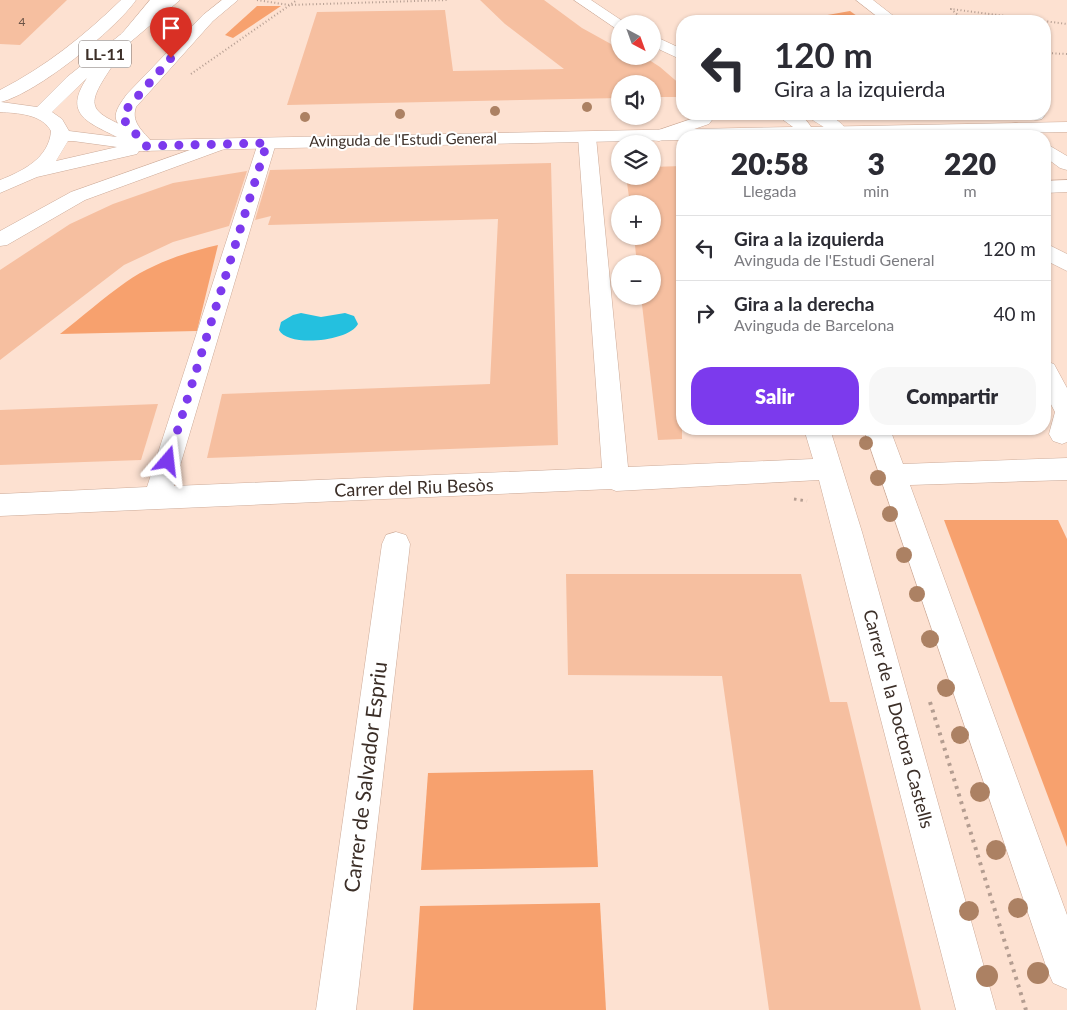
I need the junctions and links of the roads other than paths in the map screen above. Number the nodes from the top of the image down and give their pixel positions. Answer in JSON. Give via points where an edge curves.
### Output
{"nodes":[{"id":1,"x":129,"y":0,"type":"edge"},
{"id":2,"x":158,"y":0,"type":"edge"},
{"id":3,"x":173,"y":0,"type":"edge"},
{"id":4,"x":231,"y":0,"type":"edge"},
{"id":5,"x":581,"y":0,"type":"edge"},
{"id":6,"x":863,"y":0,"type":"edge"},
{"id":7,"x":884,"y":15,"type":"edge"},
{"id":8,"x":611,"y":20,"type":"edge"},
{"id":9,"x":129,"y":34,"type":"junction"},
{"id":10,"x":661,"y":44,"type":"edge"},
{"id":11,"x":676,"y":52,"type":"edge"},
{"id":12,"x":0,"y":97,"type":"edge"},
{"id":13,"x":0,"y":108,"type":"edge"},
{"id":14,"x":41,"y":113,"type":"junction"},
{"id":15,"x":795,"y":120,"type":"edge"},
{"id":16,"x":827,"y":120,"type":"edge"},
{"id":17,"x":704,"y":126,"type":"edge"},
{"id":18,"x":1067,"y":127,"type":"edge"},
{"id":19,"x":686,"y":130,"type":"edge"},
{"id":20,"x":749,"y":130,"type":"edge"},
{"id":21,"x":804,"y":130,"type":"edge"},
{"id":22,"x":835,"y":130,"type":"edge"},
{"id":23,"x":1039,"y":130,"type":"edge"},
{"id":24,"x":676,"y":132,"type":"edge"},
{"id":25,"x":60,"y":136,"type":"junction"},
{"id":26,"x":661,"y":136,"type":"edge"},
{"id":27,"x":587,"y":137,"type":"junction"},
{"id":28,"x":611,"y":137,"type":"edge"},
{"id":29,"x":661,"y":137,"type":"edge"},
{"id":30,"x":267,"y":143,"type":"junction"},
{"id":31,"x":222,"y":144,"type":"junction"},
{"id":32,"x":676,"y":145,"type":"edge"},
{"id":33,"x":146,"y":146,"type":"junction"},
{"id":34,"x":1051,"y":153,"type":"edge"},
{"id":35,"x":1067,"y":165,"type":"edge"},
{"id":36,"x":1051,"y":166,"type":"edge"},
{"id":37,"x":30,"y":172,"type":"junction"},
{"id":38,"x":1067,"y":186,"type":"edge"},
{"id":39,"x":0,"y":187,"type":"edge"},
{"id":40,"x":1051,"y":187,"type":"edge"},
{"id":41,"x":0,"y":240,"type":"edge"},
{"id":42,"x":1051,"y":254,"type":"edge"},
{"id":43,"x":1067,"y":264,"type":"edge"},
{"id":44,"x":1051,"y":385,"type":"edge"},
{"id":45,"x":1065,"y":420,"type":"edge"},
{"id":46,"x":818,"y":435,"type":"edge"},
{"id":47,"x":879,"y":435,"type":"edge"},
{"id":48,"x":829,"y":469,"type":"junction"},
{"id":49,"x":1064,"y":474,"type":"edge"},
{"id":50,"x":894,"y":475,"type":"junction"},
{"id":51,"x":616,"y":480,"type":"junction"},
{"id":52,"x":157,"y":498,"type":"junction"},
{"id":53,"x":0,"y":505,"type":"edge"},
{"id":54,"x":396,"y":544,"type":"dead end"},
{"id":55,"x":1067,"y":969,"type":"edge"},
{"id":56,"x":336,"y":1010,"type":"edge"},
{"id":57,"x":976,"y":1010,"type":"edge"}],
"edges":[{"from":1,"to":12,"type":"main road","number":"LL-11","via":[[63,61]]},
{"from":2,"to":9,"type":"main road"},
{"from":3,"to":9,"type":"main road","number":"LL-11"},
{"from":4,"to":33,"type":"main road","via":[[208,18],[124,112],[124,120]]},
{"from":5,"to":8,"type":"main road"},
{"from":6,"to":7,"type":"main road"},
{"from":9,"to":14,"type":"main road","number":"LL-11"},
{"from":9,"to":33,"type":"main road","via":[[91,86],[83,107],[102,124]]},
{"from":10,"to":11,"type":"main road"},
{"from":13,"to":14,"type":"main road"},
{"from":14,"to":25,"type":"main road","via":[[56,122]]},
{"from":15,"to":21,"type":"main road"},
{"from":16,"to":22,"type":"main road"},
{"from":17,"to":19,"type":"main road","name":"Avinguda de l'Estudi General"},
{"from":17,"to":20,"type":"main road","name":"Avinguda de l'Estudi General"},
{"from":18,"to":23,"type":"main road","name":"Avinguda de l'Estudi General"},
{"from":24,"to":26,"type":"main road","name":"Avinguda de l'Estudi General"},
{"from":25,"to":33,"type":"main road","name":"Avinguda de l'Estudi General"},
{"from":25,"to":37,"type":"main road","via":[[52,154]]},
{"from":27,"to":28,"type":"main road","name":"Avinguda de l'Estudi General"},
{"from":27,"to":30,"type":"main road","name":"Avinguda de l'Estudi General"},
{"from":27,"to":51,"type":"main road"},
{"from":29,"to":32,"type":"main road","name":"Avinguda de l'Estudi General"},
{"from":30,"to":31,"type":"main road","name":"Avinguda de l'Estudi General"},
{"from":30,"to":52,"type":"main road"},
{"from":31,"to":33,"type":"main road","name":"Avinguda de l'Estudi General"},
{"from":31,"to":41,"type":"main road","via":[[78,196]]},
{"from":33,"to":37,"type":"main road","name":"Avinguda de l'Estudi General"},
{"from":34,"to":35,"type":"main road"},
{"from":35,"to":36,"type":"main road"},
{"from":37,"to":39,"type":"main road"},
{"from":38,"to":40,"type":"main road"},
{"from":42,"to":43,"type":"main road"},
{"from":44,"to":45,"type":"main road"},
{"from":46,"to":48,"type":"main road","name":"Carrer de la Doctora Castells"},
{"from":47,"to":50,"type":"main road"},
{"from":48,"to":51,"type":"main road","name":"Carrer del Riu Besòs"},
{"from":48,"to":57,"type":"main road","name":"Carrer de la Doctora Castells"},
{"from":49,"to":50,"type":"main road"},
{"from":50,"to":55,"type":"main road"},
{"from":51,"to":52,"type":"main road","name":"Carrer del Riu Besòs"},
{"from":52,"to":53,"type":"main road","name":"Carrer del Riu Besòs"},
{"from":54,"to":56,"type":"main road","name":"Carrer de Salvador Espriu"}]}
